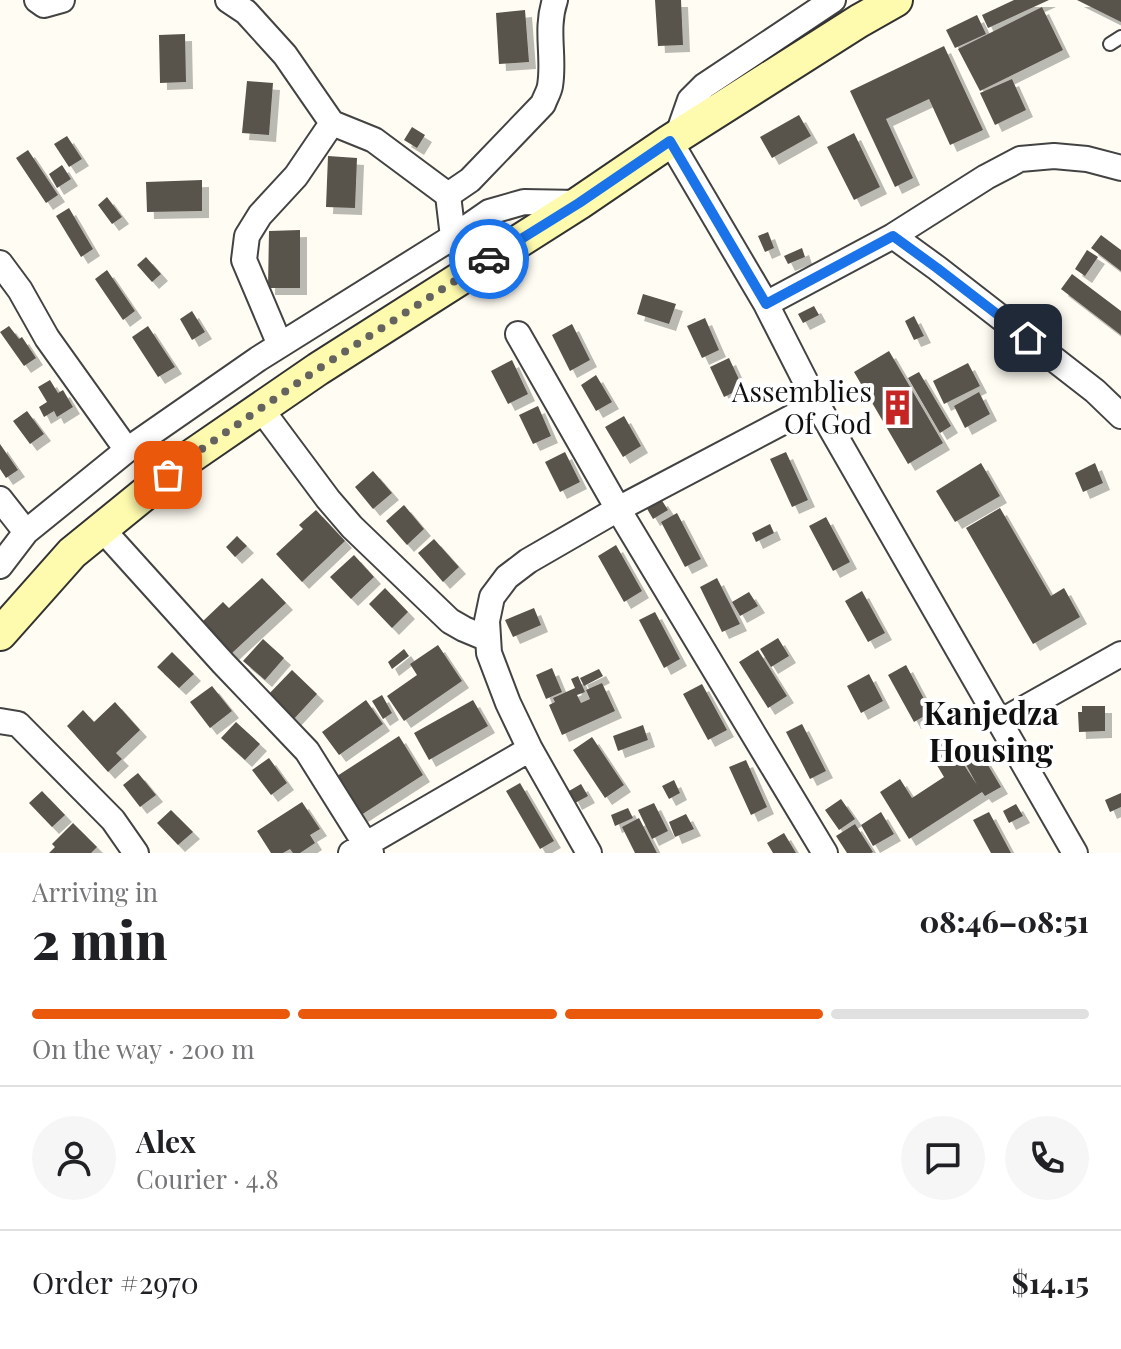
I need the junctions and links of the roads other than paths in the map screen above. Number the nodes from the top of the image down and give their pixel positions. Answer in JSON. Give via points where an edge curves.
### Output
{"nodes":[{"id":1,"x":37,"y":0,"type":"edge"},
{"id":2,"x":62,"y":0,"type":"edge"},
{"id":3,"x":228,"y":0,"type":"edge"},
{"id":4,"x":833,"y":0,"type":"edge"},
{"id":5,"x":896,"y":0,"type":"edge"},
{"id":6,"x":553,"y":1,"type":"edge"},
{"id":7,"x":332,"y":123,"type":"junction"},
{"id":8,"x":674,"y":139,"type":"junction"},
{"id":9,"x":1121,"y":168,"type":"edge"},
{"id":10,"x":448,"y":195,"type":"junction"},
{"id":11,"x":579,"y":203,"type":"junction"},
{"id":12,"x":893,"y":236,"type":"junction"},
{"id":13,"x":453,"y":237,"type":"junction"},
{"id":14,"x":0,"y":263,"type":"edge"},
{"id":15,"x":473,"y":269,"type":"junction"},
{"id":16,"x":766,"y":304,"type":"junction"},
{"id":17,"x":518,"y":334,"type":"dead end"},
{"id":18,"x":280,"y":345,"type":"junction"},
{"id":19,"x":817,"y":404,"type":"junction"},
{"id":20,"x":261,"y":409,"type":"junction"},
{"id":21,"x":1121,"y":416,"type":"edge"},
{"id":22,"x":127,"y":450,"type":"junction"},
{"id":23,"x":0,"y":499,"type":"edge"},
{"id":24,"x":618,"y":509,"type":"junction"},
{"id":25,"x":102,"y":529,"type":"junction"},
{"id":26,"x":26,"y":532,"type":"junction"},
{"id":27,"x":0,"y":566,"type":"edge"},
{"id":28,"x":0,"y":634,"type":"edge"},
{"id":29,"x":488,"y":639,"type":"junction"},
{"id":30,"x":1121,"y":654,"type":"edge"},
{"id":31,"x":0,"y":721,"type":"edge"},
{"id":32,"x":1000,"y":722,"type":"junction"},
{"id":33,"x":530,"y":749,"type":"junction"},
{"id":34,"x":363,"y":850,"type":"edge"},
{"id":35,"x":136,"y":853,"type":"edge"},
{"id":36,"x":589,"y":853,"type":"edge"},
{"id":37,"x":825,"y":853,"type":"edge"},
{"id":38,"x":1075,"y":853,"type":"edge"}],
"edges":[{"from":1,"to":2,"type":"street","via":[[44,5]]},
{"from":3,"to":7,"type":"street","via":[[285,55]]},
{"from":4,"to":8,"type":"street","via":[[704,86],[690,100]]},
{"from":5,"to":8,"type":"main road"},
{"from":6,"to":10,"type":"street","via":[[550,88],[543,104],[470,180]]},
{"from":7,"to":10,"type":"street","via":[[374,140]]},
{"from":7,"to":18,"type":"street","via":[[247,236],[244,260]]},
{"from":8,"to":11,"type":"main road"},
{"from":8,"to":16,"type":"street"},
{"from":9,"to":12,"type":"street","via":[[1054,156],[1020,159]]},
{"from":10,"to":13,"type":"street"},
{"from":11,"to":13,"type":"street","via":[[524,202],[489,212]]},
{"from":11,"to":15,"type":"main road"},
{"from":12,"to":16,"type":"street"},
{"from":12,"to":21,"type":"street"},
{"from":13,"to":15,"type":"street"},
{"from":13,"to":18,"type":"street"},
{"from":14,"to":22,"type":"street"},
{"from":15,"to":20,"type":"main road"},
{"from":16,"to":19,"type":"street"},
{"from":17,"to":24,"type":"street"},
{"from":18,"to":22,"type":"street"},
{"from":19,"to":24,"type":"street"},
{"from":19,"to":32,"type":"street"},
{"from":20,"to":25,"type":"main road","via":[[190,457]]},
{"from":20,"to":29,"type":"street","via":[[352,527],[450,621]]},
{"from":22,"to":26,"type":"street"},
{"from":23,"to":26,"type":"street"},
{"from":24,"to":29,"type":"street","via":[[507,577],[492,597]]},
{"from":24,"to":37,"type":"street"},
{"from":25,"to":28,"type":"main road","via":[[72,553]]},
{"from":25,"to":34,"type":"street","via":[[307,751]]},
{"from":26,"to":27,"type":"street"},
{"from":29,"to":33,"type":"street","via":[[493,666]]},
{"from":30,"to":32,"type":"street"},
{"from":31,"to":35,"type":"street","via":[[18,724],[113,820]]},
{"from":32,"to":38,"type":"street"},
{"from":33,"to":34,"type":"street"},
{"from":33,"to":36,"type":"street"}]}
